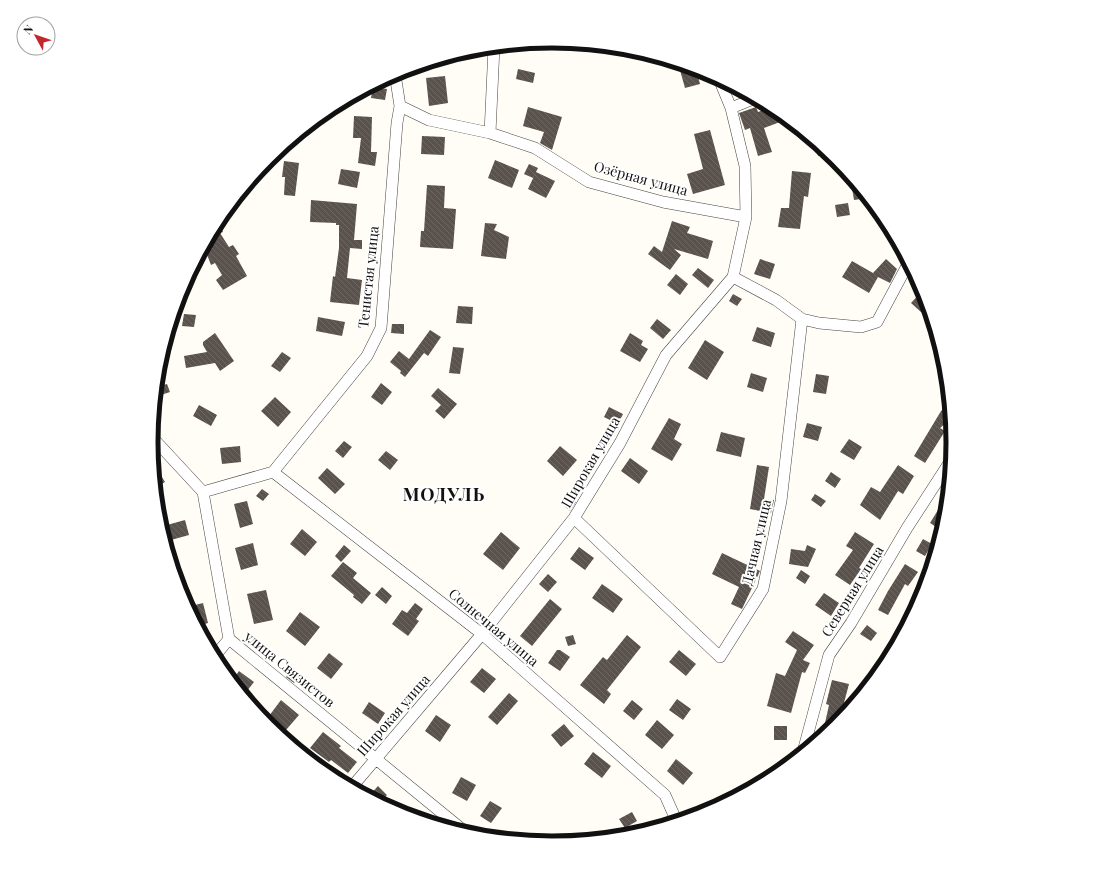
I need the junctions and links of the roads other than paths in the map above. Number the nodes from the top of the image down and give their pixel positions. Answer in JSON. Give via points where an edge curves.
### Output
{"nodes":[{"id":1,"x":494,"y":52,"type":"edge"},
{"id":2,"x":395,"y":81,"type":"edge"},
{"id":3,"x":722,"y":87,"type":"edge"},
{"id":4,"x":749,"y":101,"type":"edge"},
{"id":5,"x":400,"y":106,"type":"junction"},
{"id":6,"x":731,"y":108,"type":"junction"},
{"id":7,"x":490,"y":133,"type":"junction"},
{"id":8,"x":746,"y":217,"type":"junction"},
{"id":9,"x":906,"y":268,"type":"edge"},
{"id":10,"x":733,"y":277,"type":"junction"},
{"id":11,"x":802,"y":319,"type":"junction"},
{"id":12,"x":158,"y":444,"type":"edge"},
{"id":13,"x":946,"y":466,"type":"edge"},
{"id":14,"x":273,"y":472,"type":"junction"},
{"id":15,"x":203,"y":492,"type":"junction"},
{"id":16,"x":574,"y":518,"type":"junction"},
{"id":17,"x":482,"y":634,"type":"junction"},
{"id":18,"x":230,"y":639,"type":"junction"},
{"id":19,"x":218,"y":652,"type":"edge"},
{"id":20,"x":805,"y":746,"type":"edge"},
{"id":21,"x":376,"y":758,"type":"junction"},
{"id":22,"x":355,"y":784,"type":"edge"},
{"id":23,"x":675,"y":817,"type":"edge"},
{"id":24,"x":457,"y":825,"type":"edge"}],
"edges":[{"from":1,"to":7,"type":"street"},
{"from":2,"to":5,"type":"street","name":"Тенистая улица"},
{"from":3,"to":6,"type":"street","name":"Широкая улица"},
{"from":4,"to":6,"type":"street"},
{"from":5,"to":7,"type":"street","name":"Озёрная улица","via":[[429,120]]},
{"from":5,"to":14,"type":"street","name":"Тенистая улица","via":[[381,328],[367,356]]},
{"from":6,"to":8,"type":"street","name":"Широкая улица","via":[[745,166]]},
{"from":7,"to":8,"type":"street","name":"Озёрная улица","via":[[535,148],[589,182],[663,202]]},
{"from":8,"to":10,"type":"street","name":"Широкая улица"},
{"from":9,"to":11,"type":"street","via":[[877,322],[861,327]]},
{"from":10,"to":11,"type":"street","via":[[776,300]]},
{"from":10,"to":16,"type":"street","name":"Широкая улица","via":[[666,355],[620,443]]},
{"from":11,"to":16,"type":"street","name":"Дачная улица","via":[[781,501],[763,589],[720,657]]},
{"from":12,"to":15,"type":"street"},
{"from":13,"to":20,"type":"street","name":"Северная улица","via":[[829,656]]},
{"from":14,"to":15,"type":"street"},
{"from":14,"to":17,"type":"street","name":"Солнечная улица"},
{"from":15,"to":18,"type":"street","name":"улица Связистов"},
{"from":16,"to":17,"type":"street","name":"Широкая улица"},
{"from":17,"to":21,"type":"street","name":"Широкая улица"},
{"from":17,"to":23,"type":"street","name":"Солнечная улица","via":[[665,795]]},
{"from":18,"to":19,"type":"street"},
{"from":18,"to":21,"type":"street","name":"улица Связистов"},
{"from":21,"to":22,"type":"street","name":"Широкая улица"},
{"from":21,"to":24,"type":"street","name":"улица Связистов"}]}
